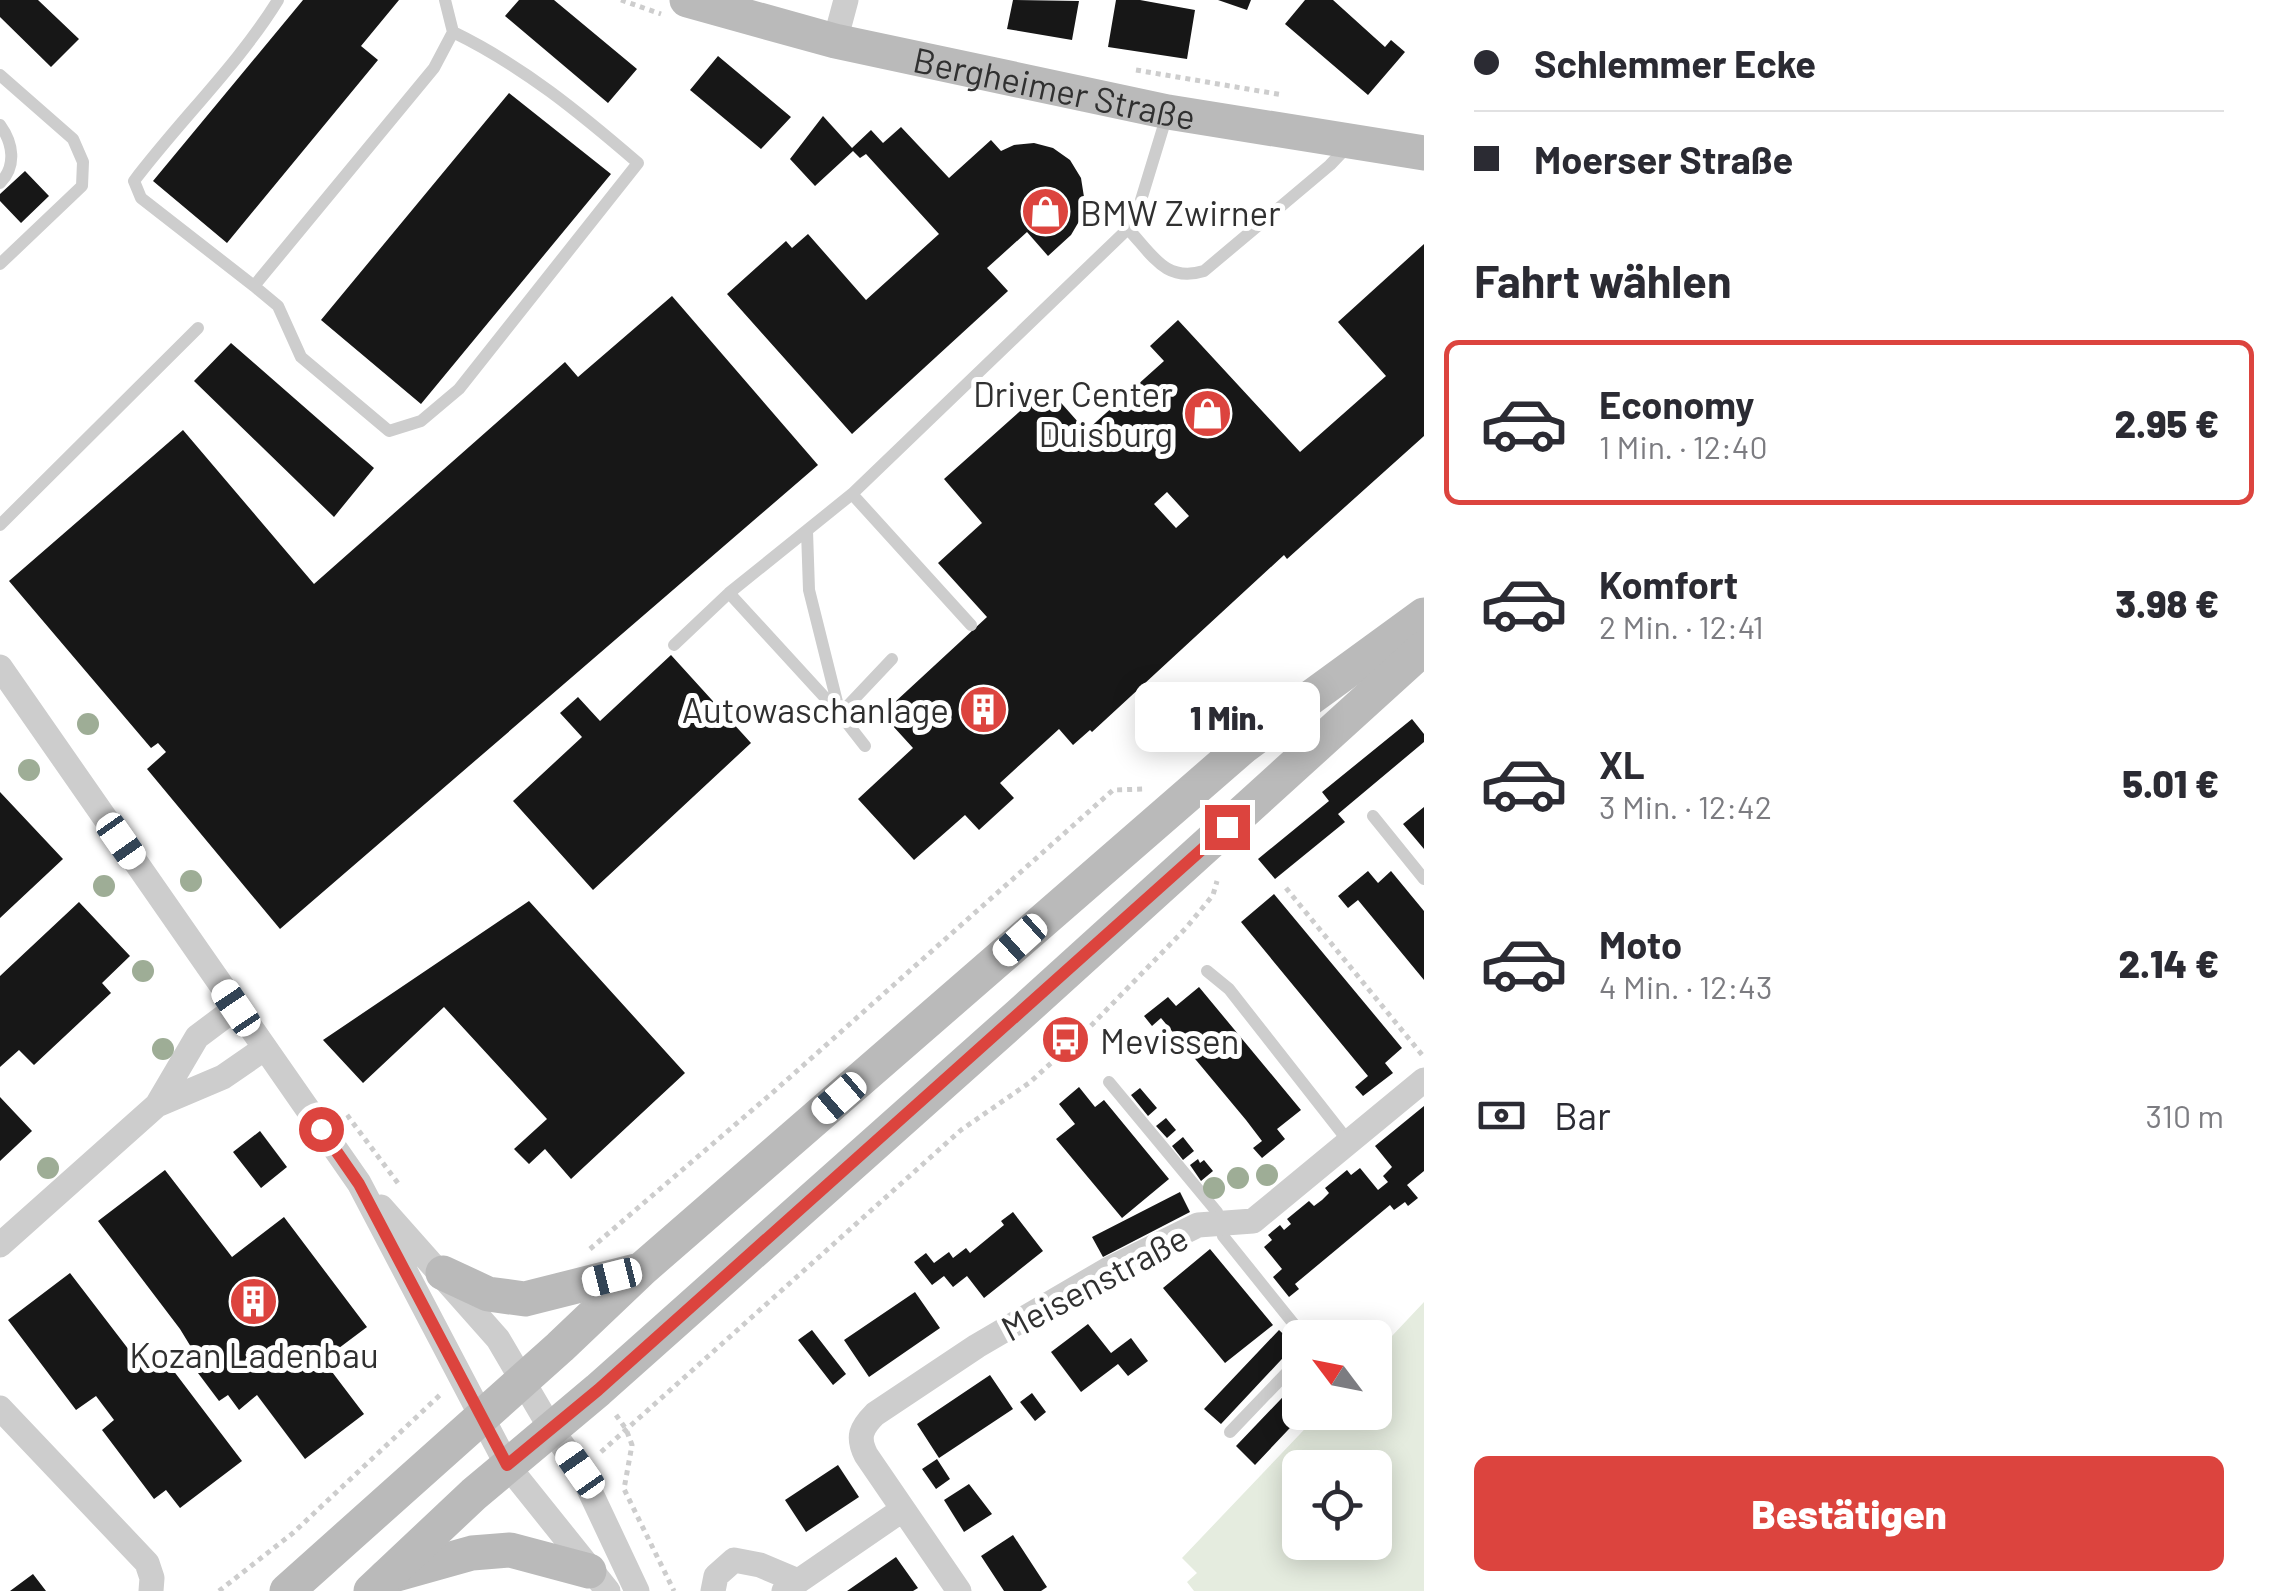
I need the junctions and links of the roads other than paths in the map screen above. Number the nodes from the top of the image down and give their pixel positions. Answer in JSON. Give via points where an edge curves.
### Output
{"nodes":[{"id":1,"x":278,"y":0,"type":"edge"},
{"id":2,"x":445,"y":0,"type":"edge"},
{"id":3,"x":687,"y":0,"type":"edge"},
{"id":4,"x":846,"y":0,"type":"edge"},
{"id":5,"x":453,"y":32,"type":"junction"},
{"id":6,"x":835,"y":40,"type":"junction"},
{"id":7,"x":0,"y":75,"type":"edge"},
{"id":8,"x":1168,"y":112,"type":"junction"},
{"id":9,"x":0,"y":125,"type":"edge"},
{"id":10,"x":1353,"y":140,"type":"junction"},
{"id":11,"x":1424,"y":153,"type":"edge"},
{"id":12,"x":0,"y":184,"type":"edge"},
{"id":13,"x":1128,"y":228,"type":"junction"},
{"id":14,"x":0,"y":264,"type":"edge"},
{"id":15,"x":254,"y":286,"type":"junction"},
{"id":16,"x":198,"y":328,"type":"dead end"},
{"id":17,"x":852,"y":494,"type":"junction"},
{"id":18,"x":0,"y":525,"type":"edge"},
{"id":19,"x":806,"y":531,"type":"junction"},
{"id":20,"x":728,"y":593,"type":"junction"},
{"id":21,"x":1424,"y":615,"type":"edge"},
{"id":22,"x":971,"y":625,"type":"dead end"},
{"id":23,"x":674,"y":645,"type":"dead end"},
{"id":24,"x":1424,"y":648,"type":"edge"},
{"id":25,"x":892,"y":659,"type":"dead end"},
{"id":26,"x":2,"y":676,"type":"edge"},
{"id":27,"x":840,"y":714,"type":"junction"},
{"id":28,"x":865,"y":746,"type":"dead end"},
{"id":29,"x":1373,"y":816,"type":"dead end"},
{"id":30,"x":1424,"y":879,"type":"edge"},
{"id":31,"x":1207,"y":970,"type":"dead end"},
{"id":32,"x":236,"y":1008,"type":"junction"},
{"id":33,"x":265,"y":1048,"type":"junction"},
{"id":34,"x":1424,"y":1080,"type":"edge"},
{"id":35,"x":1110,"y":1082,"type":"dead end"},
{"id":36,"x":157,"y":1105,"type":"junction"},
{"id":37,"x":1349,"y":1142,"type":"junction"},
{"id":38,"x":359,"y":1184,"type":"junction"},
{"id":39,"x":1220,"y":1224,"type":"junction"},
{"id":40,"x":0,"y":1245,"type":"edge"},
{"id":41,"x":642,"y":1269,"type":"junction"},
{"id":42,"x":443,"y":1273,"type":"junction"},
{"id":43,"x":1291,"y":1320,"type":"edge"},
{"id":44,"x":1282,"y":1378,"type":"edge"},
{"id":45,"x":524,"y":1380,"type":"junction"},
{"id":46,"x":0,"y":1408,"type":"edge"},
{"id":47,"x":480,"y":1418,"type":"junction"},
{"id":48,"x":551,"y":1429,"type":"junction"},
{"id":49,"x":1230,"y":1432,"type":"dead end"},
{"id":50,"x":507,"y":1465,"type":"junction"},
{"id":51,"x":902,"y":1510,"type":"junction"},
{"id":52,"x":598,"y":1581,"type":"edge"},
{"id":53,"x":378,"y":1584,"type":"edge"},
{"id":54,"x":791,"y":1586,"type":"edge"},
{"id":55,"x":151,"y":1591,"type":"edge"},
{"id":56,"x":287,"y":1591,"type":"edge"},
{"id":57,"x":637,"y":1591,"type":"edge"},
{"id":58,"x":713,"y":1591,"type":"edge"},
{"id":59,"x":959,"y":1591,"type":"edge"}],
"edges":[{"from":1,"to":15,"type":"lane","via":[[134,181],[141,198]]},
{"from":2,"to":5,"type":"lane"},
{"from":3,"to":6,"type":"main road","name":"Bergheimer Straße"},
{"from":4,"to":6,"type":"street"},
{"from":5,"to":15,"type":"lane","via":[[434,68]]},
{"from":5,"to":15,"type":"lane","via":[[501,56],[577,110],[638,164],[459,389],[421,421],[389,431],[300,357],[278,306]]},
{"from":6,"to":8,"type":"main road","name":"Bergheimer Straße"},
{"from":7,"to":14,"type":"lane","via":[[73,139],[83,162],[82,186]]},
{"from":8,"to":10,"type":"main road","name":"Bergheimer Straße"},
{"from":8,"to":13,"type":"lane"},
{"from":9,"to":12,"type":"lane","via":[[13,156]]},
{"from":10,"to":11,"type":"main road","name":"Bergheimer Straße"},
{"from":10,"to":13,"type":"lane","via":[[1204,272],[1168,272]]},
{"from":13,"to":17,"type":"lane"},
{"from":16,"to":18,"type":"lane"},
{"from":17,"to":19,"type":"lane"},
{"from":17,"to":22,"type":"lane"},
{"from":19,"to":20,"type":"lane"},
{"from":19,"to":27,"type":"lane","via":[[808,590]]},
{"from":20,"to":23,"type":"lane"},
{"from":20,"to":27,"type":"lane"},
{"from":21,"to":41,"type":"main road","via":[[1244,746]]},
{"from":24,"to":48,"type":"main road"},
{"from":25,"to":27,"type":"lane"},
{"from":26,"to":32,"type":"street"},
{"from":27,"to":28,"type":"lane"},
{"from":29,"to":30,"type":"lane"},
{"from":31,"to":37,"type":"lane"},
{"from":32,"to":33,"type":"street"},
{"from":32,"to":36,"type":"street","via":[[197,1037]]},
{"from":33,"to":36,"type":"street","via":[[223,1077]]},
{"from":33,"to":38,"type":"street"},
{"from":34,"to":37,"type":"street","name":"Meisenstraße"},
{"from":35,"to":39,"type":"lane"},
{"from":36,"to":40,"type":"street"},
{"from":37,"to":39,"type":"street","name":"Meisenstraße","via":[[1253,1221]]},
{"from":38,"to":42,"type":"street"},
{"from":38,"to":47,"type":"street"},
{"from":39,"to":43,"type":"lane"},
{"from":39,"to":51,"type":"street","name":"Meisenstraße","via":[[1198,1225],[1038,1309],[874,1414],[860,1443]]},
{"from":41,"to":42,"type":"main road","via":[[525,1299],[488,1294]]},
{"from":41,"to":45,"type":"main road"},
{"from":42,"to":45,"type":"street"},
{"from":44,"to":49,"type":"lane"},
{"from":45,"to":47,"type":"main road"},
{"from":45,"to":48,"type":"street"},
{"from":46,"to":55,"type":"street","via":[[147,1562]]},
{"from":47,"to":50,"type":"street"},
{"from":47,"to":56,"type":"main road"},
{"from":48,"to":50,"type":"main road"},
{"from":48,"to":57,"type":"street","via":[[580,1470]]},
{"from":50,"to":52,"type":"street"},
{"from":50,"to":53,"type":"main road"},
{"from":51,"to":54,"type":"street"},
{"from":51,"to":59,"type":"street"},
{"from":52,"to":53,"type":"main road","via":[[510,1550],[472,1554]]},
{"from":54,"to":58,"type":"street","via":[[760,1565],[734,1560],[716,1576]]}]}
